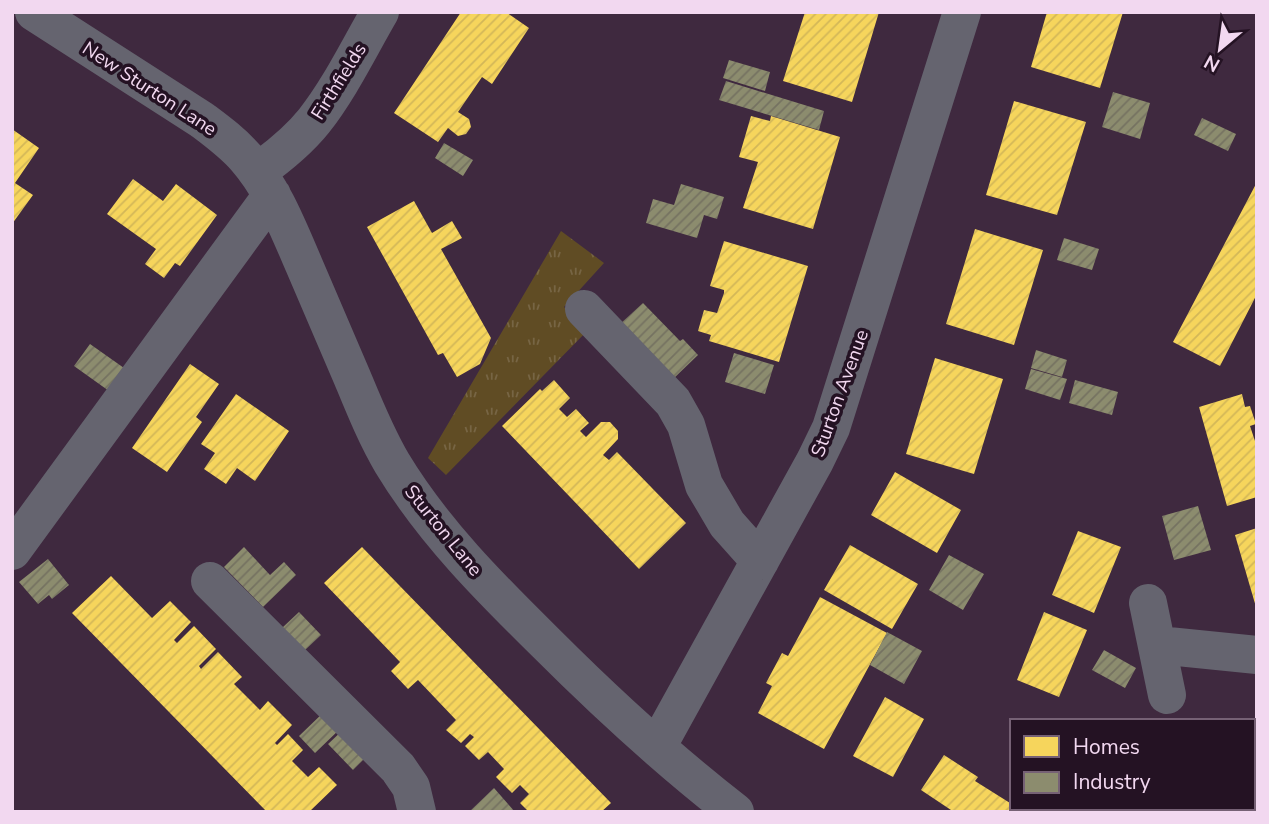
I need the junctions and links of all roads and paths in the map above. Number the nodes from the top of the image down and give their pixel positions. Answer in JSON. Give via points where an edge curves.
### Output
{"nodes":[{"id":1,"x":34,"y":12,"type":"edge"},
{"id":2,"x":380,"y":12,"type":"edge"},
{"id":3,"x":962,"y":12,"type":"edge"},
{"id":4,"x":264,"y":184,"type":"junction"},
{"id":5,"x":584,"y":309,"type":"dead end"},
{"id":6,"x":12,"y":551,"type":"edge"},
{"id":7,"x":760,"y":561,"type":"junction"},
{"id":8,"x":209,"y":581,"type":"dead end"},
{"id":9,"x":1148,"y":603,"type":"dead end"},
{"id":10,"x":1158,"y":646,"type":"junction"},
{"id":11,"x":1257,"y":655,"type":"edge"},
{"id":12,"x":1167,"y":695,"type":"dead end"},
{"id":13,"x":657,"y":747,"type":"junction"},
{"id":14,"x":417,"y":812,"type":"edge"},
{"id":15,"x":736,"y":812,"type":"edge"}],
"edges":[{"from":1,"to":4,"type":"street","name":"New Sturton Lane","via":[[229,140]]},
{"from":2,"to":4,"type":"street","name":"Firthfields","via":[[330,99]]},
{"from":3,"to":7,"type":"street","name":"Sturton Avenue","via":[[831,428]]},
{"from":4,"to":6,"type":"street","name":"Firthfields"},
{"from":4,"to":13,"type":"street","name":"Sturton Lane","via":[[288,228],[369,417],[416,499],[502,600]]},
{"from":5,"to":7,"type":"street","via":[[673,402],[686,425],[704,485],[727,524]]},
{"from":7,"to":13,"type":"street","name":"Sturton Avenue"},
{"from":8,"to":14,"type":"street","via":[[398,768],[411,787]]},
{"from":9,"to":10,"type":"street"},
{"from":10,"to":11,"type":"street"},
{"from":10,"to":12,"type":"street"},
{"from":13,"to":15,"type":"street","name":"Sturton Lane"}]}
